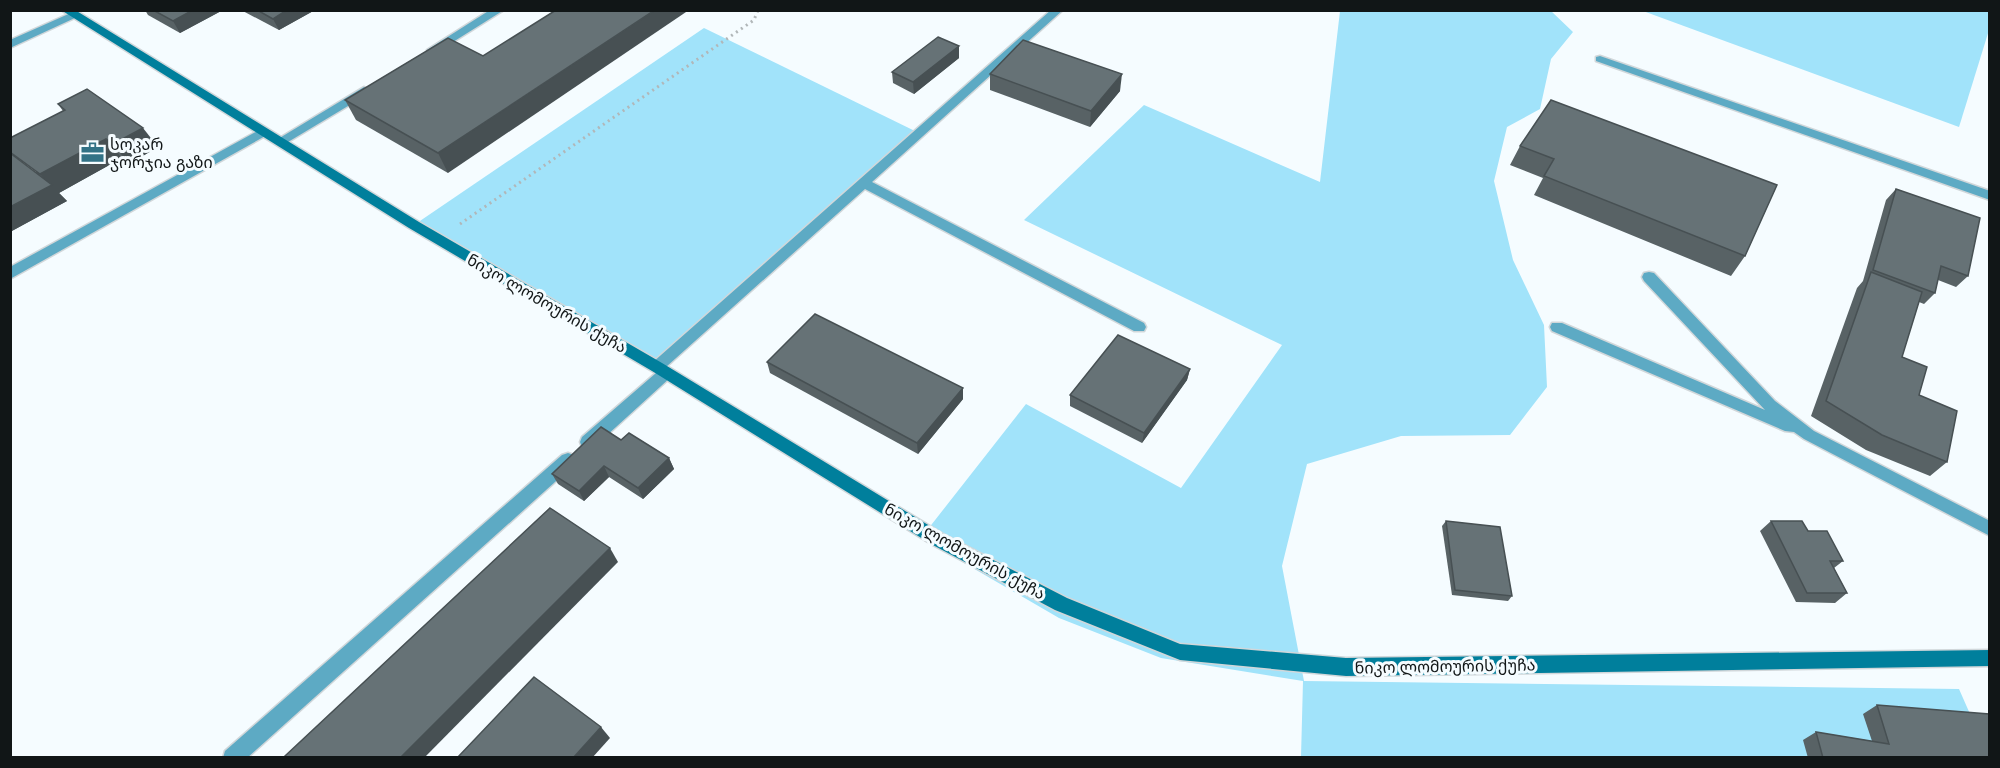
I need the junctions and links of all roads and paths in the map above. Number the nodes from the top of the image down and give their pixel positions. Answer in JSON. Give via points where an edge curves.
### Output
{"nodes":[{"id":1,"x":499,"y":10,"type":"edge"},
{"id":2,"x":758,"y":10,"type":"edge"},
{"id":3,"x":1058,"y":10,"type":"edge"},
{"id":4,"x":70,"y":13,"type":"edge"},
{"id":5,"x":10,"y":45,"type":"edge"},
{"id":6,"x":419,"y":58,"type":"edge"},
{"id":7,"x":1600,"y":59,"type":"dead end"},
{"id":8,"x":379,"y":82,"type":"edge"},
{"id":9,"x":263,"y":132,"type":"junction"},
{"id":10,"x":279,"y":142,"type":"junction"},
{"id":11,"x":863,"y":183,"type":"junction"},
{"id":12,"x":1989,"y":196,"type":"edge"},
{"id":13,"x":438,"y":239,"type":"junction"},
{"id":14,"x":10,"y":274,"type":"edge"},
{"id":15,"x":1649,"y":277,"type":"dead end"},
{"id":16,"x":1139,"y":327,"type":"dead end"},
{"id":17,"x":1557,"y":327,"type":"dead end"},
{"id":18,"x":662,"y":370,"type":"junction"},
{"id":19,"x":1809,"y":435,"type":"junction"},
{"id":20,"x":1989,"y":529,"type":"edge"},
{"id":21,"x":1989,"y":658,"type":"edge"},
{"id":22,"x":232,"y":758,"type":"edge"}],
"edges":[{"from":1,"to":6,"type":"lane"},
{"from":2,"to":13,"type":"path","via":[[754,20]]},
{"from":3,"to":11,"type":"lane"},
{"from":4,"to":5,"type":"lane"},
{"from":4,"to":9,"type":"street","name":"ნიკო ლომოურის ქუჩა"},
{"from":7,"to":12,"type":"lane"},
{"from":8,"to":10,"type":"lane"},
{"from":9,"to":10,"type":"street","name":"ნიკო ლომოურის ქუჩა"},
{"from":9,"to":14,"type":"lane"},
{"from":10,"to":13,"type":"street","name":"ნიკო ლომოურის ქუჩა"},
{"from":11,"to":16,"type":"lane"},
{"from":11,"to":18,"type":"lane"},
{"from":13,"to":18,"type":"street","name":"ნიკო ლომოურის ქუჩა"},
{"from":15,"to":19,"type":"lane","via":[[1770,405]]},
{"from":17,"to":19,"type":"lane"},
{"from":18,"to":21,"type":"street","name":"ნიკო ლომოურის ქუჩა","via":[[937,539],[1061,603],[1180,652],[1346,668]]},
{"from":18,"to":22,"type":"lane"},
{"from":19,"to":20,"type":"lane"}]}
